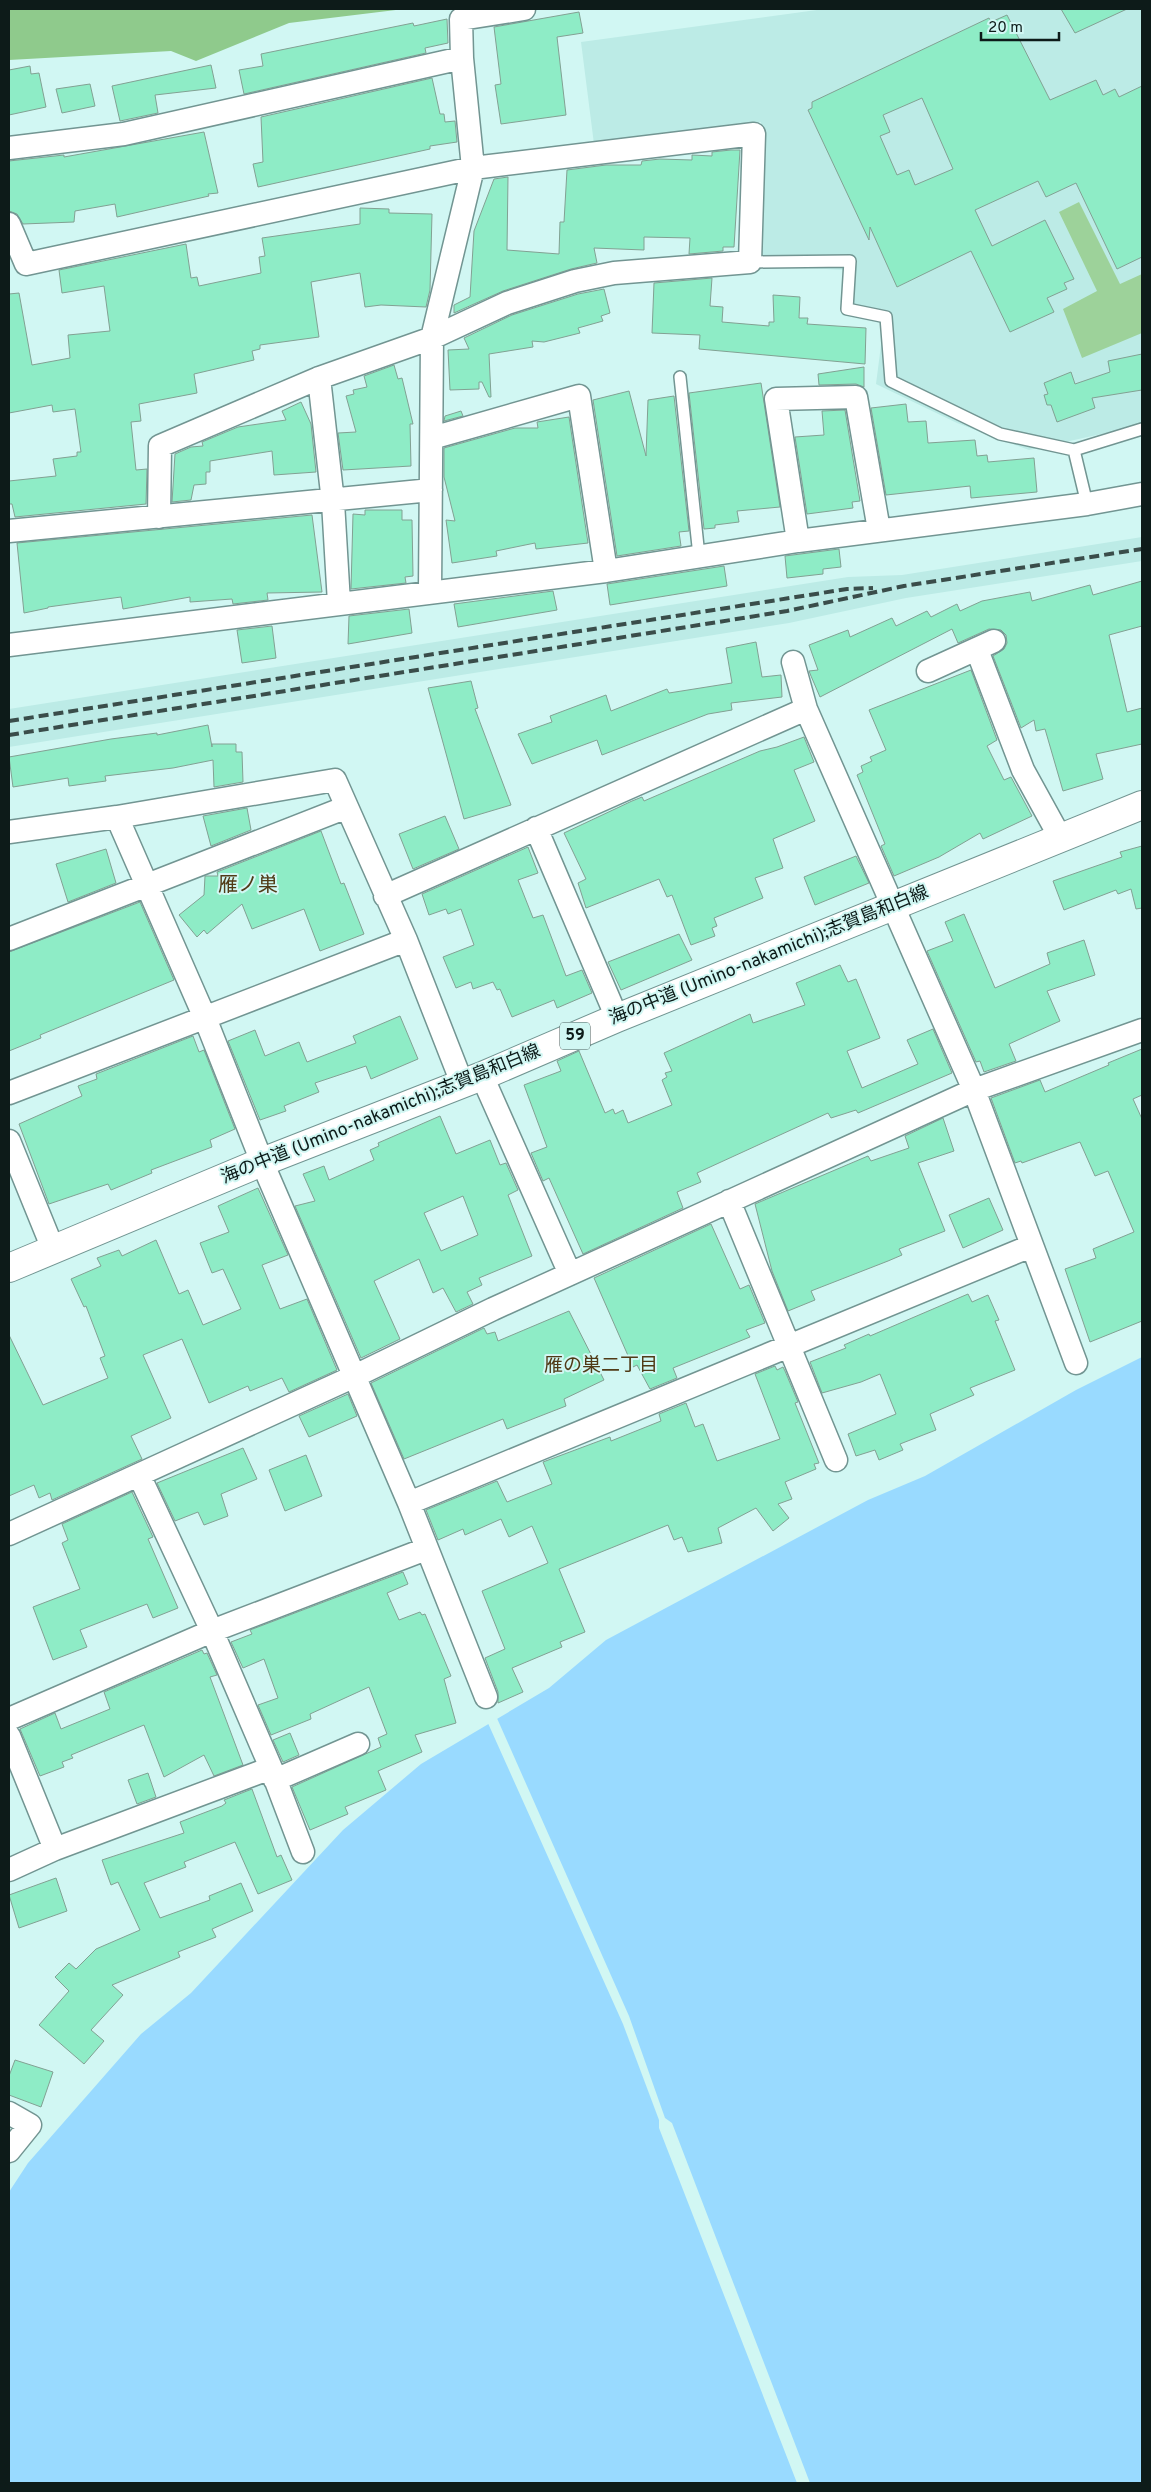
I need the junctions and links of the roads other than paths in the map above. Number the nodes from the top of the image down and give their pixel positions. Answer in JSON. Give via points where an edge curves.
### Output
{"nodes":[{"id":1,"x":524,"y":9,"type":"edge"},
{"id":2,"x":462,"y":58,"type":"junction"},
{"id":3,"x":9,"y":148,"type":"edge"},
{"id":4,"x":473,"y":168,"type":"junction"},
{"id":5,"x":9,"y":224,"type":"edge"},
{"id":6,"x":750,"y":262,"type":"junction"},
{"id":7,"x":432,"y":338,"type":"junction"},
{"id":8,"x":680,"y":377,"type":"dead end"},
{"id":9,"x":319,"y":378,"type":"junction"},
{"id":10,"x":1142,"y":429,"type":"edge"},
{"id":11,"x":432,"y":438,"type":"junction"},
{"id":12,"x":1074,"y":450,"type":"junction"},
{"id":13,"x":432,"y":490,"type":"junction"},
{"id":14,"x":1142,"y":494,"type":"edge"},
{"id":15,"x":333,"y":502,"type":"junction"},
{"id":16,"x":1087,"y":504,"type":"junction"},
{"id":17,"x":159,"y":517,"type":"junction"},
{"id":18,"x":879,"y":530,"type":"junction"},
{"id":19,"x":9,"y":531,"type":"edge"},
{"id":20,"x":798,"y":541,"type":"junction"},
{"id":21,"x":699,"y":556,"type":"junction"},
{"id":22,"x":606,"y":570,"type":"junction"},
{"id":23,"x":430,"y":592,"type":"junction"},
{"id":24,"x":339,"y":603,"type":"junction"},
{"id":25,"x":9,"y":645,"type":"edge"},
{"id":26,"x":793,"y":662,"type":"dead end"},
{"id":27,"x":928,"y":671,"type":"dead end"},
{"id":28,"x":806,"y":709,"type":"junction"},
{"id":29,"x":1142,"y":805,"type":"edge"},
{"id":30,"x":347,"y":807,"type":"junction"},
{"id":31,"x":117,"y":817,"type":"junction"},
{"id":32,"x":536,"y":828,"type":"junction"},
{"id":33,"x":9,"y":832,"type":"edge"},
{"id":34,"x":1061,"y":839,"type":"junction"},
{"id":35,"x":146,"y":885,"type":"junction"},
{"id":36,"x":385,"y":896,"type":"junction"},
{"id":37,"x":894,"y":904,"type":"junction"},
{"id":38,"x":9,"y":939,"type":"edge"},
{"id":39,"x":406,"y":940,"type":"junction"},
{"id":40,"x":206,"y":1018,"type":"junction"},
{"id":41,"x":617,"y":1018,"type":"junction"},
{"id":42,"x":1142,"y":1030,"type":"edge"},
{"id":43,"x":472,"y":1080,"type":"junction"},
{"id":44,"x":974,"y":1090,"type":"junction"},
{"id":45,"x":9,"y":1093,"type":"edge"},
{"id":46,"x":9,"y":1141,"type":"edge"},
{"id":47,"x":262,"y":1162,"type":"junction"},
{"id":48,"x":729,"y":1201,"type":"junction"},
{"id":49,"x":1031,"y":1246,"type":"junction"},
{"id":50,"x":53,"y":1250,"type":"junction"},
{"id":51,"x":9,"y":1268,"type":"edge"},
{"id":52,"x":570,"y":1274,"type":"junction"},
{"id":53,"x":789,"y":1346,"type":"junction"},
{"id":54,"x":1076,"y":1363,"type":"dead end"},
{"id":55,"x":355,"y":1376,"type":"junction"},
{"id":56,"x":836,"y":1460,"type":"dead end"},
{"id":57,"x":139,"y":1475,"type":"junction"},
{"id":58,"x":409,"y":1503,"type":"junction"},
{"id":59,"x":9,"y":1534,"type":"edge"},
{"id":60,"x":426,"y":1549,"type":"junction"},
{"id":61,"x":212,"y":1631,"type":"junction"},
{"id":62,"x":486,"y":1697,"type":"dead end"},
{"id":63,"x":9,"y":1719,"type":"edge"},
{"id":64,"x":9,"y":1736,"type":"edge"},
{"id":65,"x":358,"y":1744,"type":"dead end"},
{"id":66,"x":273,"y":1774,"type":"junction"},
{"id":67,"x":55,"y":1849,"type":"junction"},
{"id":68,"x":303,"y":1852,"type":"dead end"},
{"id":69,"x":9,"y":1870,"type":"edge"},
{"id":70,"x":9,"y":2113,"type":"edge"},
{"id":71,"x":9,"y":2151,"type":"edge"}],
"edges":[{"from":1,"to":2,"type":"street","via":[[461,19]]},
{"from":2,"to":3,"type":"street","via":[[124,134]]},
{"from":2,"to":4,"type":"street"},
{"from":4,"to":5,"type":"street","via":[[26,264]]},
{"from":4,"to":6,"type":"street","via":[[754,134]]},
{"from":4,"to":7,"type":"street"},
{"from":6,"to":7,"type":"street","via":[[614,273],[575,281],[507,303]]},
{"from":6,"to":12,"type":"lane","via":[[850,261],[847,309],[886,317],[892,381],[1000,434]]},
{"from":7,"to":9,"type":"street"},
{"from":7,"to":11,"type":"street"},
{"from":8,"to":21,"type":"lane"},
{"from":9,"to":15,"type":"street"},
{"from":9,"to":17,"type":"street","via":[[160,446]]},
{"from":10,"to":12,"type":"lane"},
{"from":11,"to":13,"type":"street"},
{"from":11,"to":22,"type":"street","via":[[579,396]]},
{"from":12,"to":16,"type":"lane"},
{"from":13,"to":15,"type":"street"},
{"from":13,"to":23,"type":"street"},
{"from":14,"to":16,"type":"street"},
{"from":15,"to":17,"type":"street"},
{"from":15,"to":24,"type":"street"},
{"from":16,"to":18,"type":"street"},
{"from":17,"to":19,"type":"street"},
{"from":18,"to":20,"type":"street"},
{"from":18,"to":20,"type":"street","via":[[856,397],[776,399]]},
{"from":20,"to":21,"type":"street"},
{"from":21,"to":22,"type":"street"},
{"from":22,"to":23,"type":"street"},
{"from":23,"to":24,"type":"street"},
{"from":24,"to":25,"type":"street"},
{"from":26,"to":28,"type":"street"},
{"from":27,"to":34,"type":"street","via":[[985,645],[1023,770]]},
{"from":28,"to":32,"type":"street"},
{"from":28,"to":37,"type":"street"},
{"from":29,"to":34,"type":"main road","name":"海の中道 (Umino-nakamichi);志賀島和白線","number":"59"},
{"from":30,"to":31,"type":"street","via":[[335,780]]},
{"from":30,"to":35,"type":"street"},
{"from":30,"to":36,"type":"street"},
{"from":31,"to":33,"type":"street"},
{"from":31,"to":35,"type":"street"},
{"from":32,"to":36,"type":"street"},
{"from":32,"to":41,"type":"street"},
{"from":34,"to":37,"type":"main road","name":"海の中道 (Umino-nakamichi);志賀島和白線","number":"59"},
{"from":35,"to":38,"type":"street"},
{"from":35,"to":40,"type":"street"},
{"from":36,"to":39,"type":"street"},
{"from":37,"to":41,"type":"main road","name":"海の中道 (Umino-nakamichi);志賀島和白線","number":"59"},
{"from":37,"to":44,"type":"street"},
{"from":39,"to":40,"type":"street"},
{"from":39,"to":43,"type":"street"},
{"from":40,"to":45,"type":"street"},
{"from":40,"to":47,"type":"street"},
{"from":41,"to":43,"type":"main road","name":"海の中道 (Umino-nakamichi);志賀島和白線","number":"59"},
{"from":42,"to":44,"type":"street"},
{"from":43,"to":47,"type":"main road","name":"海の中道 (Umino-nakamichi);志賀島和白線","number":"59"},
{"from":43,"to":52,"type":"street"},
{"from":44,"to":48,"type":"street"},
{"from":44,"to":49,"type":"street"},
{"from":46,"to":50,"type":"street"},
{"from":47,"to":50,"type":"main road","name":"海の中道 (Umino-nakamichi);志賀島和白線","number":"59"},
{"from":47,"to":55,"type":"street"},
{"from":48,"to":52,"type":"street"},
{"from":48,"to":53,"type":"street"},
{"from":49,"to":53,"type":"street"},
{"from":49,"to":54,"type":"street"},
{"from":50,"to":51,"type":"main road","name":"海の中道 (Umino-nakamichi);志賀島和白線","number":"59"},
{"from":52,"to":55,"type":"street"},
{"from":53,"to":56,"type":"street"},
{"from":53,"to":58,"type":"street"},
{"from":55,"to":57,"type":"street"},
{"from":55,"to":58,"type":"street"},
{"from":57,"to":59,"type":"street"},
{"from":57,"to":61,"type":"street"},
{"from":58,"to":60,"type":"street"},
{"from":60,"to":61,"type":"street"},
{"from":60,"to":62,"type":"street"},
{"from":61,"to":63,"type":"street"},
{"from":61,"to":66,"type":"street"},
{"from":64,"to":67,"type":"street"},
{"from":65,"to":66,"type":"street"},
{"from":66,"to":67,"type":"street"},
{"from":66,"to":68,"type":"street"},
{"from":67,"to":69,"type":"street"},
{"from":70,"to":71,"type":"street","via":[[30,2125]]}]}
